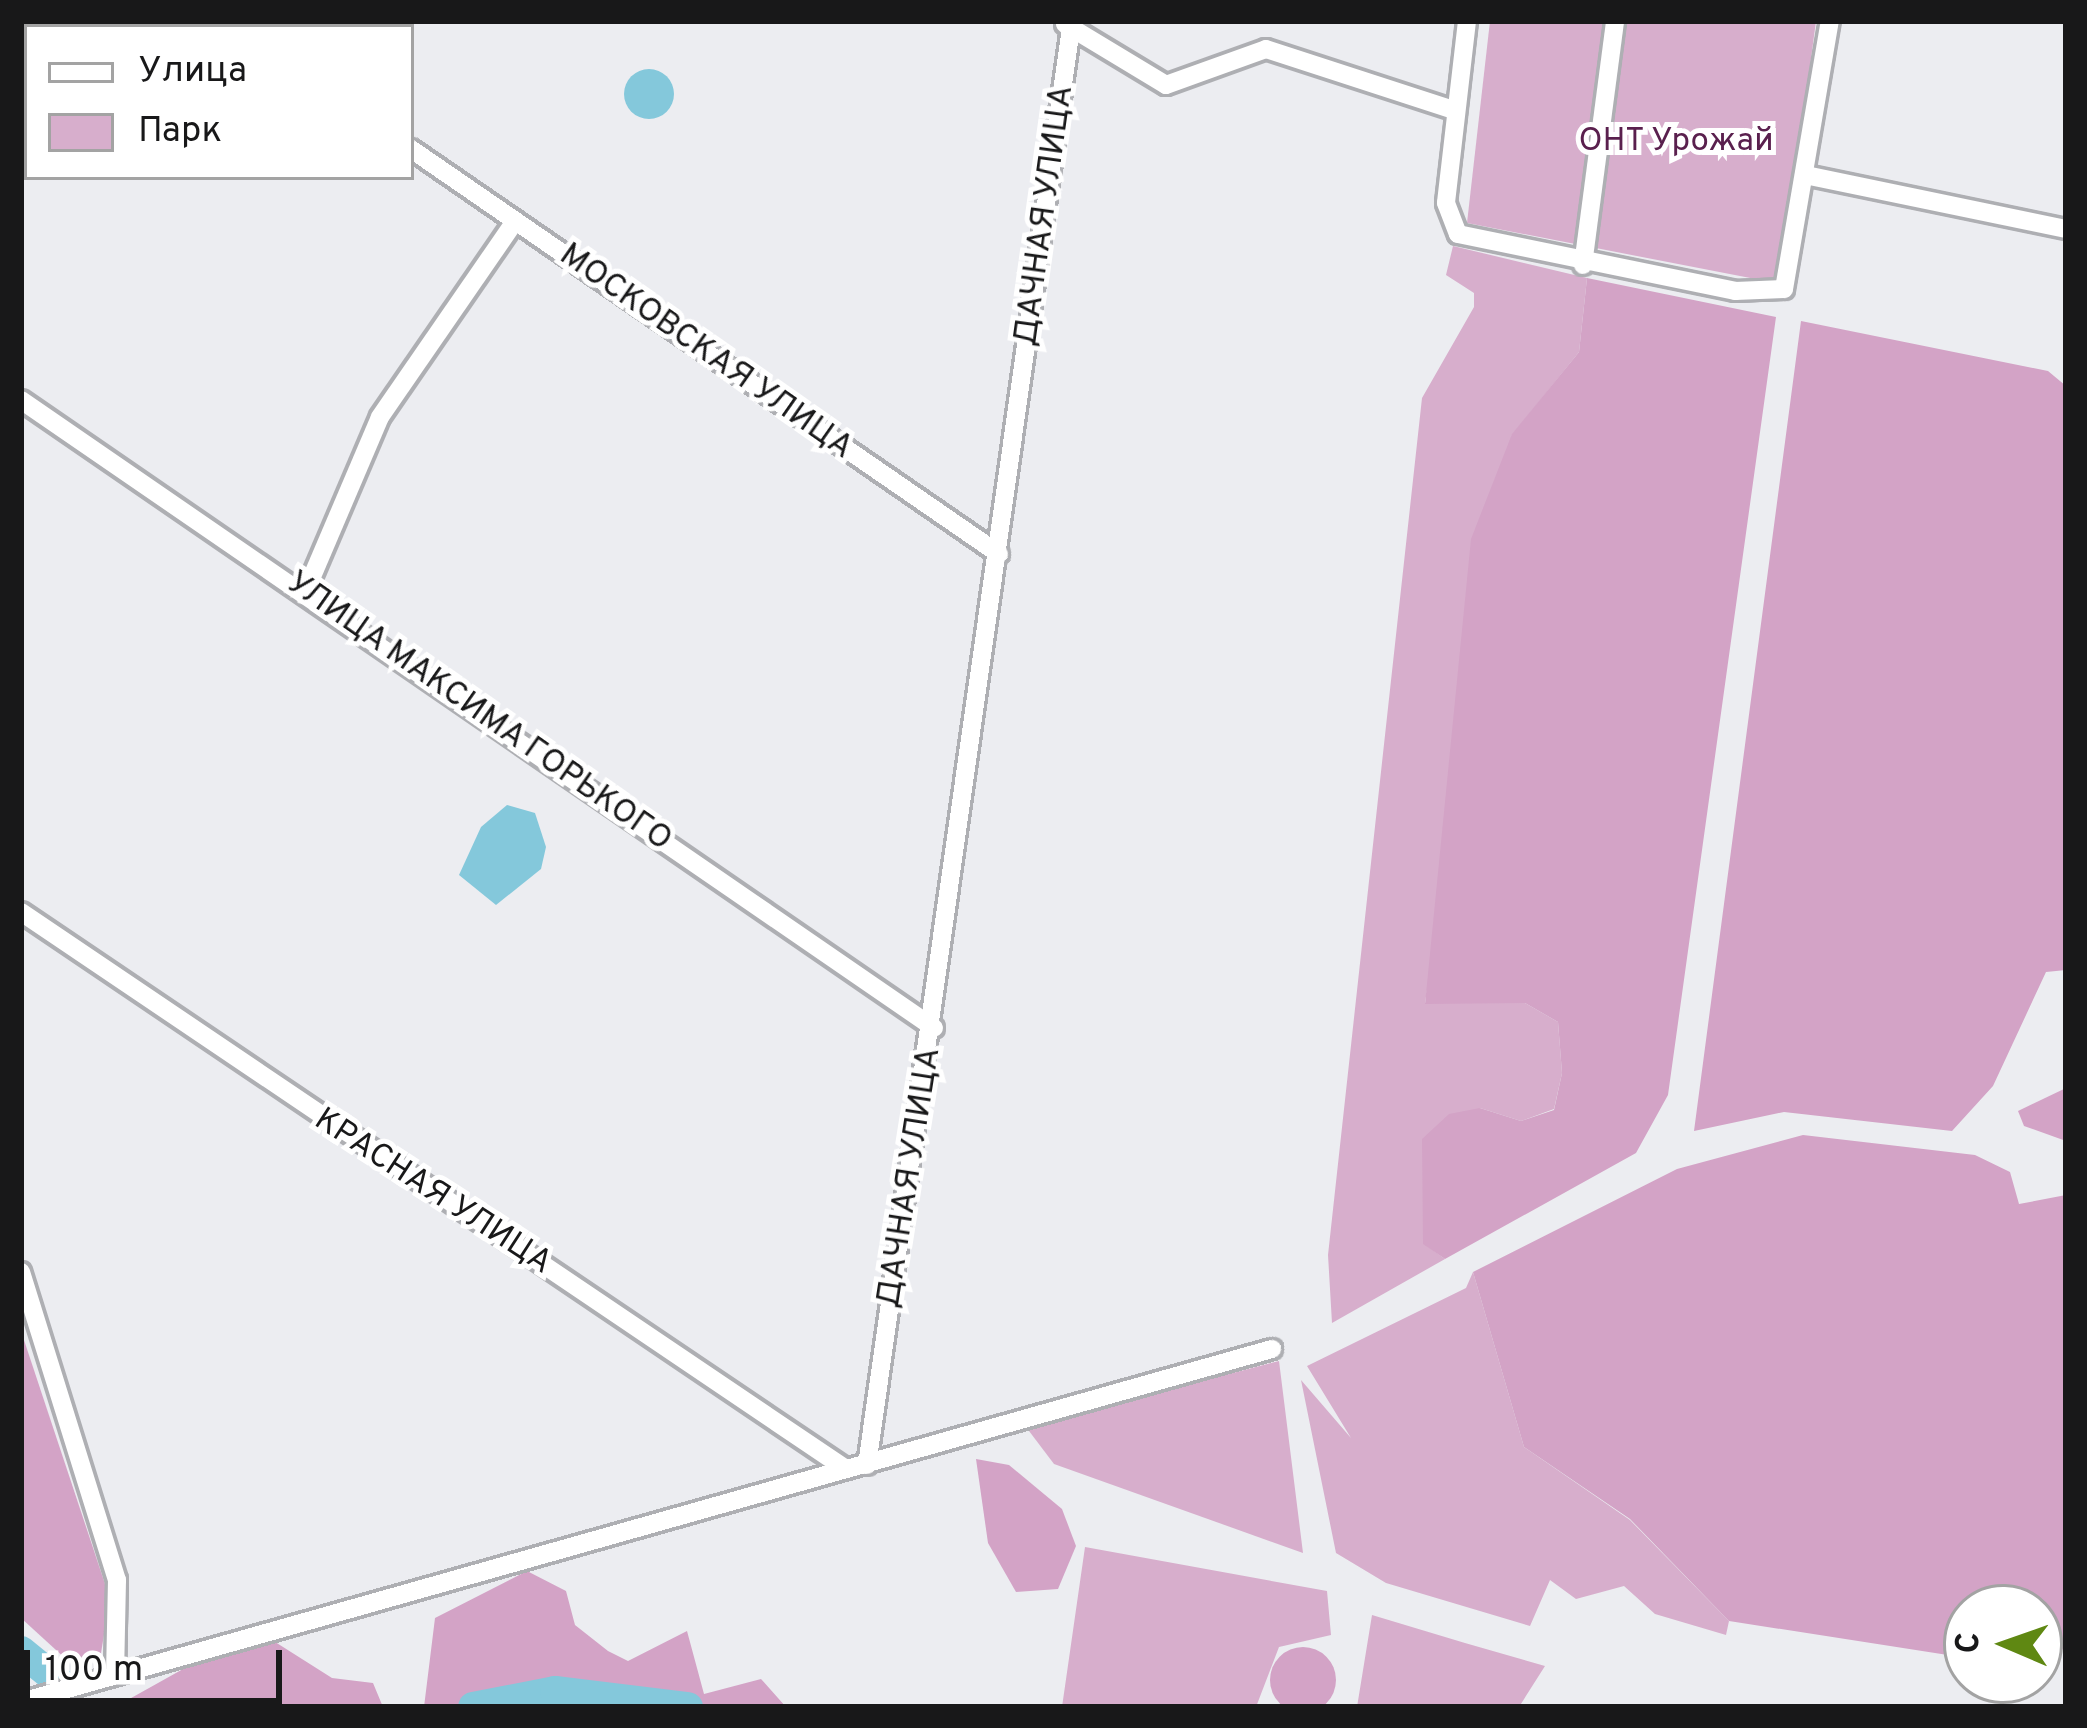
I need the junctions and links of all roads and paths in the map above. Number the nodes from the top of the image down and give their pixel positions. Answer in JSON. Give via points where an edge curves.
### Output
{"nodes":[{"id":1,"x":1467,"y":21,"type":"edge"},
{"id":2,"x":1615,"y":21,"type":"edge"},
{"id":3,"x":1830,"y":21,"type":"edge"},
{"id":4,"x":1068,"y":24,"type":"edge"},
{"id":5,"x":1451,"y":109,"type":"junction"},
{"id":6,"x":414,"y":151,"type":"edge"},
{"id":7,"x":1810,"y":176,"type":"junction"},
{"id":8,"x":515,"y":221,"type":"junction"},
{"id":9,"x":2066,"y":229,"type":"edge"},
{"id":10,"x":1583,"y":265,"type":"junction"},
{"id":11,"x":21,"y":400,"type":"edge"},
{"id":12,"x":999,"y":554,"type":"junction"},
{"id":13,"x":305,"y":593,"type":"junction"},
{"id":14,"x":21,"y":912,"type":"edge"},
{"id":15,"x":934,"y":1028,"type":"junction"},
{"id":16,"x":21,"y":1272,"type":"edge"},
{"id":17,"x":1272,"y":1349,"type":"dead end"},
{"id":18,"x":867,"y":1465,"type":"junction"},
{"id":19,"x":846,"y":1469,"type":"junction"},
{"id":20,"x":115,"y":1673,"type":"junction"},
{"id":21,"x":26,"y":1700,"type":"edge"}],
"edges":[{"from":1,"to":5,"type":"street"},
{"from":2,"to":10,"type":"street"},
{"from":3,"to":7,"type":"street"},
{"from":4,"to":5,"type":"street","via":[[1166,85],[1266,49]]},
{"from":4,"to":12,"type":"street","name":"ДАЧНАЯ УЛИЦА"},
{"from":5,"to":10,"type":"street","via":[[1448,221],[1490,244]]},
{"from":6,"to":8,"type":"street","name":"МОСКОВСКАЯ УЛИЦА"},
{"from":7,"to":9,"type":"street"},
{"from":7,"to":10,"type":"street","via":[[1784,290]]},
{"from":8,"to":12,"type":"street","name":"МОСКОВСКАЯ УЛИЦА"},
{"from":8,"to":13,"type":"street","via":[[380,417]]},
{"from":11,"to":13,"type":"street","name":"УЛИЦА МАКСИМА ГОРЬКОГО"},
{"from":12,"to":15,"type":"street","name":"ДАЧНАЯ УЛИЦА"},
{"from":13,"to":15,"type":"street","name":"УЛИЦА МАКСИМА ГОРЬКОГО"},
{"from":14,"to":19,"type":"street","name":"КРАСНАЯ УЛИЦА"},
{"from":15,"to":18,"type":"street","name":"ДАЧНАЯ УЛИЦА"},
{"from":16,"to":20,"type":"street","via":[[117,1580]]},
{"from":17,"to":18,"type":"street"},
{"from":18,"to":19,"type":"street"},
{"from":19,"to":20,"type":"street"},
{"from":20,"to":21,"type":"street"}]}
